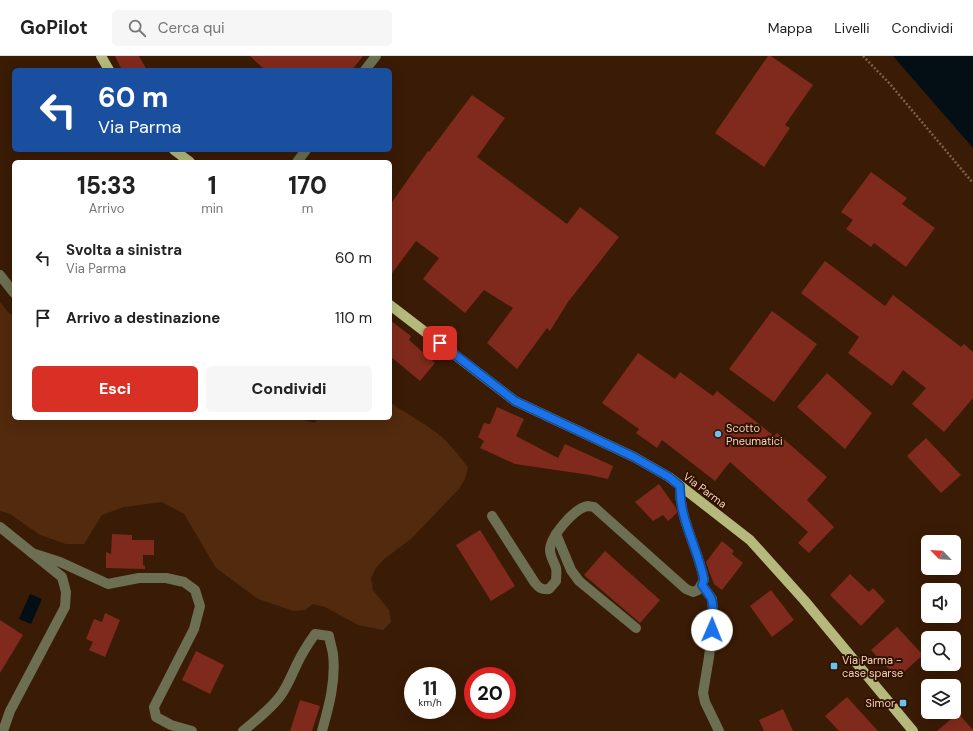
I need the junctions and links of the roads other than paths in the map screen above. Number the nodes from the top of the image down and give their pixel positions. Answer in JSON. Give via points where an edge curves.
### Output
{"nodes":[{"id":1,"x":101,"y":56,"type":"edge"},
{"id":2,"x":376,"y":56,"type":"edge"},
{"id":3,"x":108,"y":68,"type":"edge"},
{"id":4,"x":367,"y":68,"type":"edge"},
{"id":5,"x":177,"y":152,"type":"edge"},
{"id":6,"x":187,"y":160,"type":"edge"},
{"id":7,"x":0,"y":274,"type":"edge"},
{"id":8,"x":12,"y":290,"type":"edge"},
{"id":9,"x":392,"y":307,"type":"edge"},
{"id":10,"x":680,"y":486,"type":"junction"},
{"id":11,"x":492,"y":516,"type":"dead end"},
{"id":12,"x":0,"y":527,"type":"edge"},
{"id":13,"x":556,"y":534,"type":"junction"},
{"id":14,"x":32,"y":553,"type":"junction"},
{"id":15,"x":702,"y":585,"type":"junction"},
{"id":16,"x":636,"y":628,"type":"dead end"},
{"id":17,"x":3,"y":731,"type":"edge"},
{"id":18,"x":192,"y":731,"type":"edge"},
{"id":19,"x":243,"y":731,"type":"edge"},
{"id":20,"x":322,"y":731,"type":"edge"},
{"id":21,"x":719,"y":731,"type":"edge"},
{"id":22,"x":913,"y":731,"type":"edge"}],
"edges":[{"from":1,"to":3,"type":"main road"},
{"from":2,"to":4,"type":"street"},
{"from":5,"to":6,"type":"main road"},
{"from":7,"to":8,"type":"street"},
{"from":9,"to":10,"type":"main road","name":"Via Parma","via":[[515,401],[634,457]]},
{"from":10,"to":15,"type":"street","via":[[680,497],[688,529],[702,567]]},
{"from":10,"to":22,"type":"main road","name":"Via Parma","via":[[750,540],[804,600]]},
{"from":11,"to":13,"type":"street","via":[[532,579],[544,590],[549,589],[556,581],[556,569],[550,551]]},
{"from":12,"to":14,"type":"street"},
{"from":13,"to":15,"type":"street","via":[[570,517],[588,506],[594,507],[686,589],[693,592]]},
{"from":13,"to":16,"type":"street","via":[[571,570],[579,581]]},
{"from":14,"to":17,"type":"street","via":[[62,577],[66,592],[64,607],[10,711]]},
{"from":14,"to":18,"type":"street","via":[[60,562],[108,584],[139,578],[166,578],[184,582],[195,590],[200,606],[194,629],[154,706],[156,717],[171,725]]},
{"from":15,"to":21,"type":"street","via":[[712,599],[714,616],[703,693]]},
{"from":19,"to":20,"type":"street","via":[[281,695],[315,634],[329,636],[333,654],[334,677]]}]}
